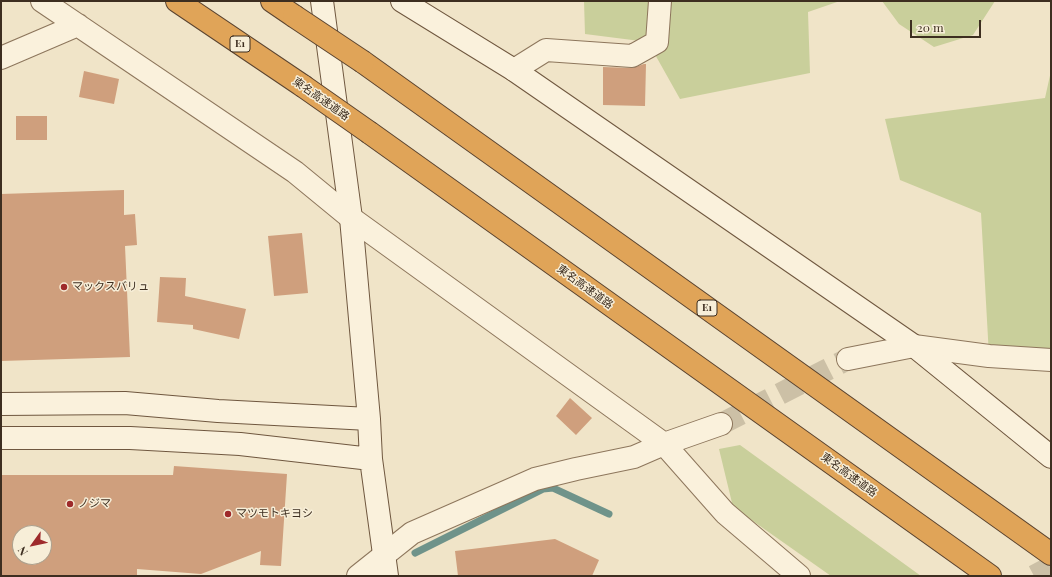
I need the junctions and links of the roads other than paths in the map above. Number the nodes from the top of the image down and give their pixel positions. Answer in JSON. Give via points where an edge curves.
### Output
{"nodes":[{"id":1,"x":42,"y":1,"type":"edge"},
{"id":2,"x":177,"y":1,"type":"edge"},
{"id":3,"x":272,"y":1,"type":"edge"},
{"id":4,"x":322,"y":1,"type":"edge"},
{"id":5,"x":402,"y":1,"type":"edge"},
{"id":6,"x":660,"y":1,"type":"edge"},
{"id":7,"x":78,"y":25,"type":"junction"},
{"id":8,"x":1,"y":58,"type":"edge"},
{"id":9,"x":514,"y":70,"type":"junction"},
{"id":10,"x":350,"y":218,"type":"junction"},
{"id":11,"x":914,"y":346,"type":"junction"},
{"id":12,"x":848,"y":359,"type":"tunnel mouth"},
{"id":13,"x":1051,"y":360,"type":"edge"},
{"id":14,"x":1,"y":404,"type":"edge"},
{"id":15,"x":369,"y":419,"type":"junction"},
{"id":16,"x":721,"y":424,"type":"tunnel mouth"},
{"id":17,"x":1,"y":438,"type":"edge"},
{"id":18,"x":664,"y":444,"type":"junction"},
{"id":19,"x":1051,"y":457,"type":"edge"},
{"id":20,"x":371,"y":459,"type":"junction"},
{"id":21,"x":1051,"y":554,"type":"edge"},
{"id":22,"x":384,"y":555,"type":"junction"},
{"id":23,"x":358,"y":576,"type":"edge"},
{"id":24,"x":387,"y":576,"type":"edge"},
{"id":25,"x":799,"y":576,"type":"edge"},
{"id":26,"x":990,"y":576,"type":"edge"}],
"edges":[{"from":1,"to":7,"type":"street"},
{"from":2,"to":26,"type":"highway","name":"東名高速道路","number":"E1","bridge":true,"via":[[370,133]]},
{"from":3,"to":21,"type":"highway","number":"E1","bridge":true,"via":[[363,62]]},
{"from":4,"to":10,"type":"street"},
{"from":5,"to":9,"type":"street"},
{"from":6,"to":9,"type":"street","via":[[657,42],[632,56],[546,50]]},
{"from":7,"to":8,"type":"street"},
{"from":7,"to":10,"type":"street","via":[[295,172]]},
{"from":9,"to":11,"type":"street"},
{"from":10,"to":15,"type":"street"},
{"from":10,"to":18,"type":"street"},
{"from":11,"to":12,"type":"street"},
{"from":11,"to":13,"type":"street","via":[[989,356]]},
{"from":11,"to":19,"type":"street"},
{"from":14,"to":15,"type":"street","via":[[125,403]]},
{"from":15,"to":20,"type":"street"},
{"from":16,"to":18,"type":"street"},
{"from":17,"to":20,"type":"street","via":[[130,438],[240,444]]},
{"from":18,"to":22,"type":"street","via":[[634,457],[535,479],[412,533]]},
{"from":18,"to":25,"type":"street","via":[[725,513]]},
{"from":20,"to":22,"type":"street"},
{"from":22,"to":23,"type":"street"},
{"from":22,"to":24,"type":"street"}]}
